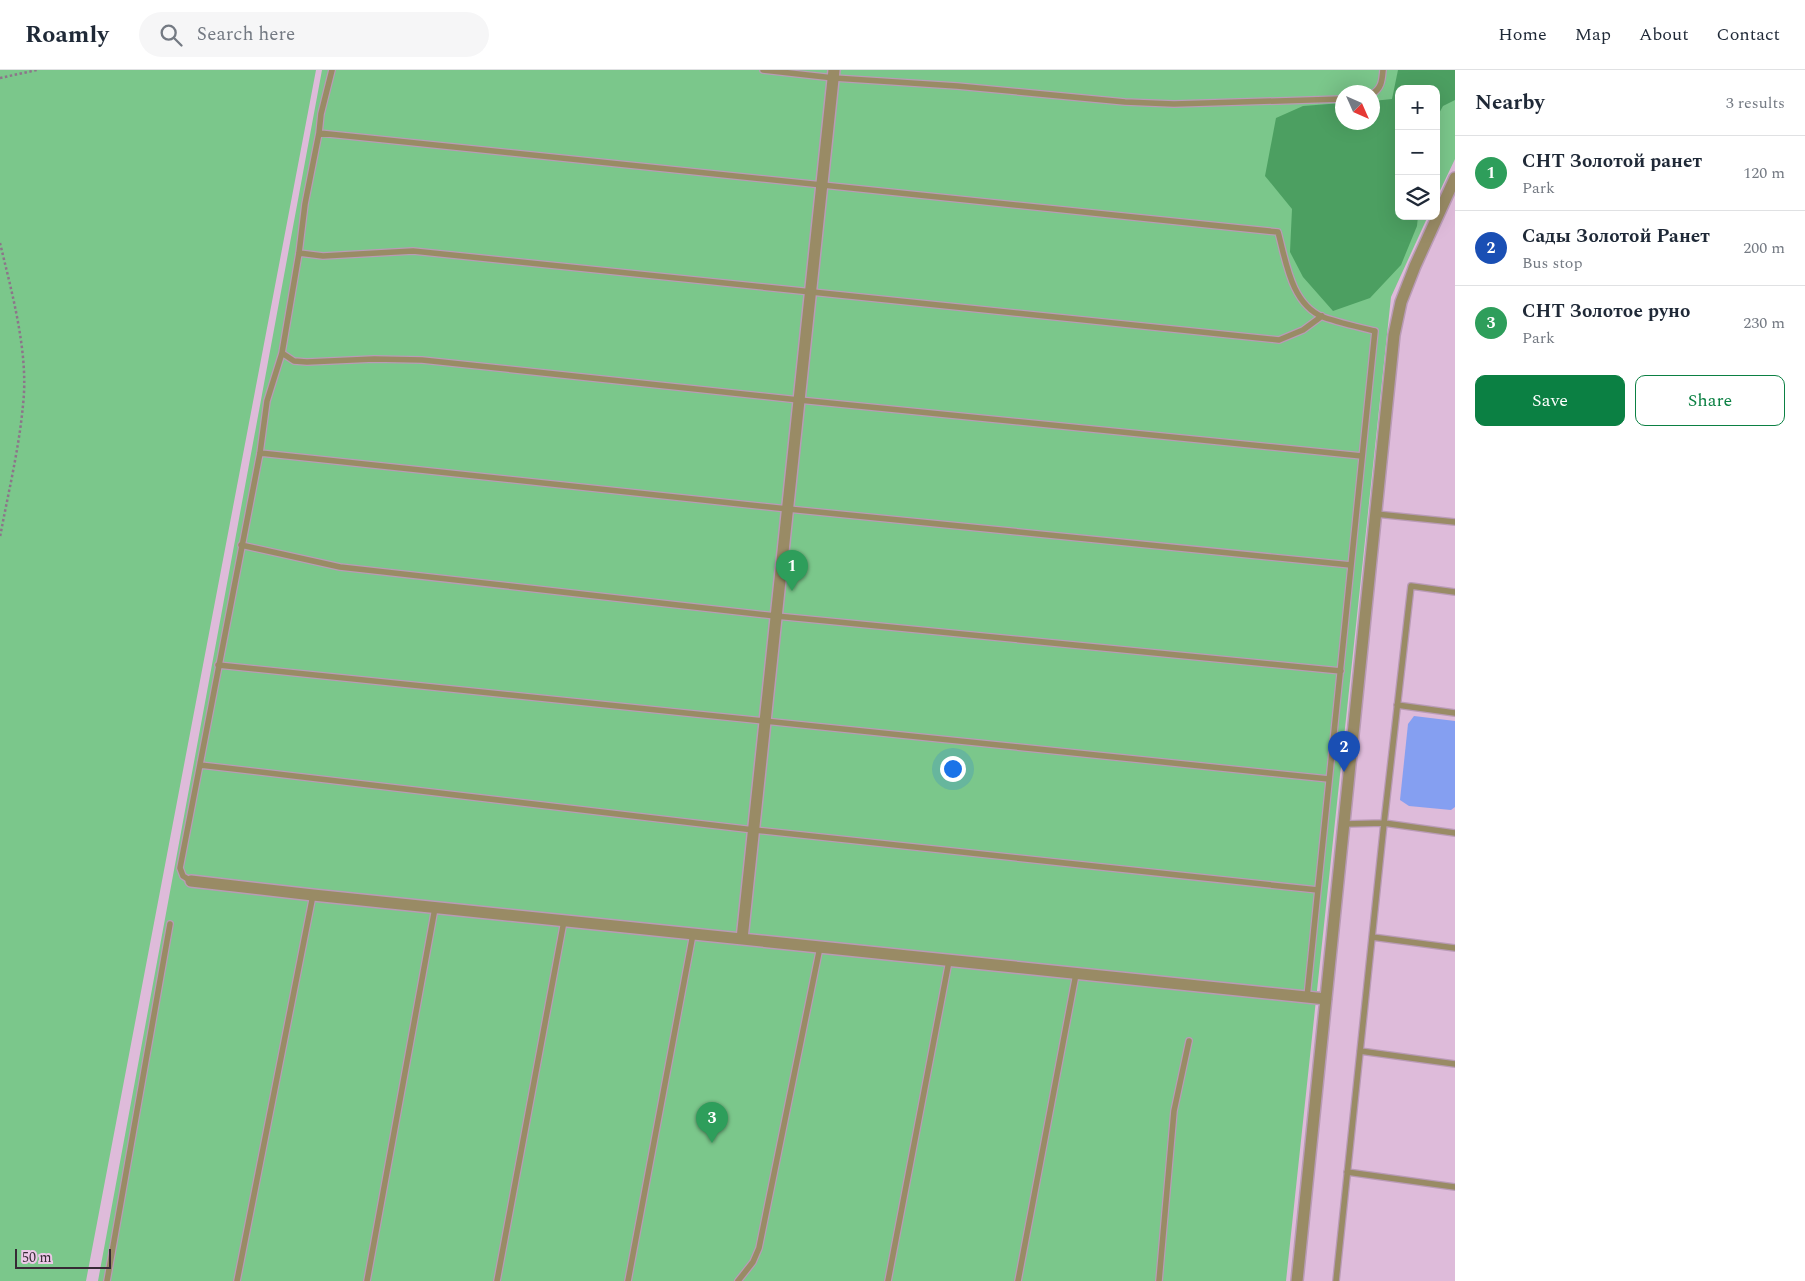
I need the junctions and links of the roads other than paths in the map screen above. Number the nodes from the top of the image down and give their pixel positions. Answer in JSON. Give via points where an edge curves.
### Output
{"nodes":[{"id":1,"x":332,"y":70,"type":"edge"},
{"id":2,"x":763,"y":70,"type":"edge"},
{"id":3,"x":1383,"y":70,"type":"edge"},
{"id":4,"x":834,"y":74,"type":"edge"},
{"id":5,"x":1380,"y":86,"type":"edge"},
{"id":6,"x":1335,"y":99,"type":"edge"},
{"id":7,"x":319,"y":133,"type":"junction"},
{"id":8,"x":1455,"y":178,"type":"edge"},
{"id":9,"x":822,"y":185,"type":"junction"},
{"id":10,"x":300,"y":253,"type":"junction"},
{"id":11,"x":811,"y":293,"type":"junction"},
{"id":12,"x":1322,"y":316,"type":"junction"},
{"id":13,"x":282,"y":353,"type":"junction"},
{"id":14,"x":799,"y":400,"type":"junction"},
{"id":15,"x":260,"y":453,"type":"junction"},
{"id":16,"x":1362,"y":456,"type":"junction"},
{"id":17,"x":788,"y":509,"type":"junction"},
{"id":18,"x":1376,"y":514,"type":"junction"},
{"id":19,"x":1455,"y":522,"type":"edge"},
{"id":20,"x":241,"y":545,"type":"junction"},
{"id":21,"x":1351,"y":565,"type":"junction"},
{"id":22,"x":1455,"y":592,"type":"edge"},
{"id":23,"x":776,"y":616,"type":"junction"},
{"id":24,"x":218,"y":665,"type":"junction"},
{"id":25,"x":1340,"y":671,"type":"junction"},
{"id":26,"x":1397,"y":705,"type":"junction"},
{"id":27,"x":1455,"y":713,"type":"edge"},
{"id":28,"x":765,"y":722,"type":"junction"},
{"id":29,"x":200,"y":765,"type":"junction"},
{"id":30,"x":1329,"y":779,"type":"junction"},
{"id":31,"x":1384,"y":823,"type":"junction"},
{"id":32,"x":1344,"y":824,"type":"junction"},
{"id":33,"x":754,"y":830,"type":"junction"},
{"id":34,"x":1455,"y":833,"type":"edge"},
{"id":35,"x":191,"y":881,"type":"joint"},
{"id":36,"x":1318,"y":890,"type":"junction"},
{"id":37,"x":313,"y":895,"type":"junction"},
{"id":38,"x":435,"y":908,"type":"junction"},
{"id":39,"x":564,"y":921,"type":"junction"},
{"id":40,"x":170,"y":924,"type":"dead end"},
{"id":41,"x":693,"y":934,"type":"junction"},
{"id":42,"x":1372,"y":937,"type":"junction"},
{"id":43,"x":742,"y":939,"type":"junction"},
{"id":44,"x":820,"y":947,"type":"junction"},
{"id":45,"x":1455,"y":948,"type":"edge"},
{"id":46,"x":949,"y":960,"type":"junction"},
{"id":47,"x":1076,"y":974,"type":"junction"},
{"id":48,"x":1307,"y":997,"type":"junction"},
{"id":49,"x":1326,"y":999,"type":"junction"},
{"id":50,"x":1189,"y":1041,"type":"dead end"},
{"id":51,"x":1360,"y":1051,"type":"junction"},
{"id":52,"x":1455,"y":1064,"type":"edge"},
{"id":53,"x":1347,"y":1172,"type":"junction"},
{"id":54,"x":1455,"y":1187,"type":"edge"},
{"id":55,"x":107,"y":1281,"type":"edge"},
{"id":56,"x":237,"y":1281,"type":"edge"},
{"id":57,"x":367,"y":1281,"type":"edge"},
{"id":58,"x":497,"y":1281,"type":"edge"},
{"id":59,"x":628,"y":1281,"type":"edge"},
{"id":60,"x":738,"y":1281,"type":"edge"},
{"id":61,"x":888,"y":1281,"type":"edge"},
{"id":62,"x":1018,"y":1281,"type":"edge"},
{"id":63,"x":1159,"y":1281,"type":"edge"},
{"id":64,"x":1297,"y":1281,"type":"edge"},
{"id":65,"x":1336,"y":1281,"type":"edge"}],
"edges":[{"from":1,"to":7,"type":"lane"},
{"from":2,"to":4,"type":"lane"},
{"from":3,"to":5,"type":"lane"},
{"from":4,"to":6,"type":"lane","via":[[1125,102],[1174,104]]},
{"from":4,"to":9,"type":"street"},
{"from":7,"to":9,"type":"lane"},
{"from":7,"to":10,"type":"lane","via":[[305,204]]},
{"from":8,"to":18,"type":"street","via":[[1401,302],[1394,334]]},
{"from":9,"to":11,"type":"street"},
{"from":9,"to":12,"type":"lane","via":[[1278,232],[1296,292],[1308,307]]},
{"from":10,"to":11,"type":"lane","via":[[323,256],[413,251]]},
{"from":10,"to":13,"type":"lane"},
{"from":11,"to":12,"type":"lane","via":[[1279,340],[1303,330]]},
{"from":11,"to":14,"type":"street"},
{"from":12,"to":16,"type":"lane","via":[[1375,332]]},
{"from":13,"to":14,"type":"lane","via":[[294,360],[307,362],[422,360]]},
{"from":13,"to":15,"type":"lane","via":[[268,401]]},
{"from":14,"to":16,"type":"lane"},
{"from":14,"to":17,"type":"street"},
{"from":15,"to":17,"type":"lane"},
{"from":15,"to":20,"type":"lane"},
{"from":16,"to":21,"type":"lane"},
{"from":17,"to":21,"type":"lane"},
{"from":17,"to":23,"type":"street"},
{"from":18,"to":19,"type":"lane"},
{"from":18,"to":32,"type":"street"},
{"from":20,"to":23,"type":"lane","via":[[340,567]]},
{"from":20,"to":24,"type":"lane"},
{"from":21,"to":25,"type":"lane"},
{"from":22,"to":26,"type":"lane","via":[[1410,586]]},
{"from":23,"to":25,"type":"lane"},
{"from":23,"to":28,"type":"street"},
{"from":24,"to":28,"type":"lane"},
{"from":24,"to":29,"type":"lane"},
{"from":25,"to":30,"type":"lane"},
{"from":26,"to":27,"type":"lane"},
{"from":26,"to":31,"type":"lane"},
{"from":28,"to":30,"type":"lane"},
{"from":28,"to":33,"type":"street"},
{"from":29,"to":33,"type":"lane"},
{"from":29,"to":35,"type":"lane","via":[[180,868],[183,876]]},
{"from":30,"to":36,"type":"lane"},
{"from":31,"to":32,"type":"lane"},
{"from":31,"to":34,"type":"lane"},
{"from":31,"to":42,"type":"lane"},
{"from":32,"to":49,"type":"street"},
{"from":33,"to":36,"type":"lane"},
{"from":33,"to":43,"type":"street"},
{"from":35,"to":37,"type":"street"},
{"from":36,"to":48,"type":"lane"},
{"from":37,"to":38,"type":"street"},
{"from":37,"to":56,"type":"lane"},
{"from":38,"to":39,"type":"street"},
{"from":38,"to":57,"type":"lane"},
{"from":39,"to":41,"type":"street"},
{"from":39,"to":58,"type":"lane"},
{"from":40,"to":55,"type":"lane"},
{"from":41,"to":43,"type":"street"},
{"from":41,"to":59,"type":"lane"},
{"from":42,"to":45,"type":"lane"},
{"from":42,"to":51,"type":"lane"},
{"from":43,"to":44,"type":"street"},
{"from":44,"to":46,"type":"street"},
{"from":44,"to":60,"type":"lane","via":[[759,1248]]},
{"from":46,"to":47,"type":"street"},
{"from":46,"to":61,"type":"lane"},
{"from":47,"to":48,"type":"street"},
{"from":47,"to":62,"type":"lane"},
{"from":48,"to":49,"type":"street"},
{"from":49,"to":64,"type":"street"},
{"from":50,"to":63,"type":"lane","via":[[1174,1111]]},
{"from":51,"to":52,"type":"lane"},
{"from":51,"to":53,"type":"lane"},
{"from":53,"to":54,"type":"lane"},
{"from":53,"to":65,"type":"lane"}]}
